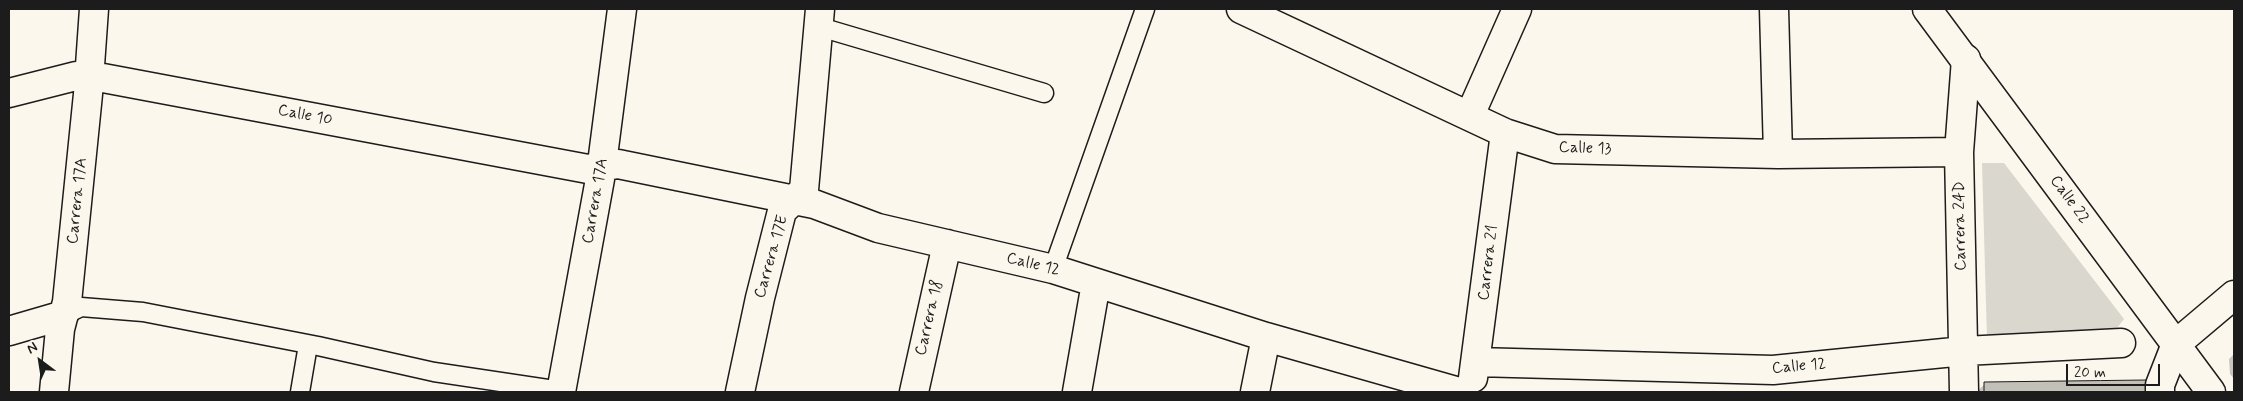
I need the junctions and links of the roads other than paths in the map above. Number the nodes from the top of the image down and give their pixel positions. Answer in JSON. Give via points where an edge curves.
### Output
{"nodes":[{"id":1,"x":94,"y":9,"type":"edge"},
{"id":2,"x":622,"y":9,"type":"edge"},
{"id":3,"x":1145,"y":9,"type":"edge"},
{"id":4,"x":1241,"y":9,"type":"edge"},
{"id":5,"x":1517,"y":9,"type":"edge"},
{"id":6,"x":1774,"y":9,"type":"edge"},
{"id":7,"x":1927,"y":9,"type":"edge"},
{"id":8,"x":820,"y":18,"type":"edge"},
{"id":9,"x":1966,"y":59,"type":"junction"},
{"id":10,"x":88,"y":76,"type":"junction"},
{"id":11,"x":9,"y":93,"type":"edge"},
{"id":12,"x":1044,"y":93,"type":"dead end"},
{"id":13,"x":1470,"y":115,"type":"junction"},
{"id":14,"x":1505,"y":133,"type":"junction"},
{"id":15,"x":1960,"y":152,"type":"junction"},
{"id":16,"x":1778,"y":154,"type":"junction"},
{"id":17,"x":602,"y":168,"type":"junction"},
{"id":18,"x":794,"y":201,"type":"junction"},
{"id":19,"x":947,"y":244,"type":"junction"},
{"id":20,"x":1053,"y":269,"type":"junction"},
{"id":21,"x":1096,"y":284,"type":"junction"},
{"id":22,"x":2234,"y":295,"type":"edge"},
{"id":23,"x":64,"y":315,"type":"junction"},
{"id":24,"x":9,"y":331,"type":"edge"},
{"id":25,"x":1266,"y":337,"type":"junction"},
{"id":26,"x":2121,"y":343,"type":"dead end"},
{"id":27,"x":2176,"y":344,"type":"junction"},
{"id":28,"x":308,"y":345,"type":"junction"},
{"id":29,"x":1964,"y":350,"type":"junction"},
{"id":30,"x":1476,"y":362,"type":"junction"},
{"id":31,"x":1664,"y":380,"type":"edge"},
{"id":32,"x":1774,"y":381,"type":"edge"},
{"id":33,"x":54,"y":392,"type":"edge"},
{"id":34,"x":300,"y":392,"type":"edge"},
{"id":35,"x":561,"y":392,"type":"edge"},
{"id":36,"x":740,"y":392,"type":"edge"},
{"id":37,"x":914,"y":392,"type":"edge"},
{"id":38,"x":1077,"y":392,"type":"edge"},
{"id":39,"x":1255,"y":392,"type":"edge"},
{"id":40,"x":1459,"y":392,"type":"edge"},
{"id":41,"x":1471,"y":392,"type":"edge"},
{"id":42,"x":1964,"y":392,"type":"edge"},
{"id":43,"x":2160,"y":392,"type":"edge"},
{"id":44,"x":2211,"y":392,"type":"edge"}],
"edges":[{"from":1,"to":10,"type":"street","name":"Carrera 17A"},
{"from":2,"to":17,"type":"street","name":"Carrera 17A"},
{"from":3,"to":20,"type":"lane"},
{"from":4,"to":13,"type":"street","name":"Calle 13"},
{"from":5,"to":13,"type":"street"},
{"from":6,"to":16,"type":"street"},
{"from":7,"to":9,"type":"street","name":"Calle 22"},
{"from":8,"to":12,"type":"lane"},
{"from":8,"to":18,"type":"street","name":"Carrera 17E","via":[[804,190]]},
{"from":9,"to":15,"type":"street","name":"Carrera 24D"},
{"from":9,"to":27,"type":"street","name":"Calle 22"},
{"from":10,"to":11,"type":"street","name":"Calle 10","via":[[76,76]]},
{"from":10,"to":17,"type":"street","name":"Calle 10","via":[[588,169]]},
{"from":10,"to":23,"type":"street","name":"Carrera 17A"},
{"from":13,"to":14,"type":"street","name":"Calle 13"},
{"from":14,"to":16,"type":"street","name":"Calle 13","via":[[1556,150]]},
{"from":14,"to":30,"type":"street","name":"Carrera 21"},
{"from":15,"to":16,"type":"street","name":"Calle 13"},
{"from":15,"to":29,"type":"street","name":"Carrera 24D"},
{"from":17,"to":18,"type":"street","name":"Calle 12","via":[[618,164]]},
{"from":17,"to":35,"type":"street","name":"Carrera 17A"},
{"from":18,"to":19,"type":"street","name":"Calle 12","via":[[814,204],[878,228]]},
{"from":18,"to":36,"type":"street","name":"Carrera 17E","via":[[782,211]]},
{"from":19,"to":20,"type":"street","name":"Calle 12"},
{"from":19,"to":37,"type":"street","name":"Carrera 18"},
{"from":20,"to":21,"type":"street","name":"Calle 12"},
{"from":21,"to":25,"type":"street","name":"Calle 12"},
{"from":21,"to":38,"type":"street"},
{"from":22,"to":27,"type":"street"},
{"from":23,"to":24,"type":"street"},
{"from":23,"to":28,"type":"lane","via":[[81,307],[143,312]]},
{"from":23,"to":33,"type":"street","name":"Carrera 17A"},
{"from":25,"to":39,"type":"street"},
{"from":25,"to":40,"type":"street","name":"Calle 12"},
{"from":26,"to":29,"type":"street","name":"Calle 12"},
{"from":27,"to":43,"type":"street"},
{"from":27,"to":44,"type":"street","name":"Calle 22"},
{"from":28,"to":34,"type":"lane"},
{"from":28,"to":35,"type":"lane","via":[[434,372]]},
{"from":29,"to":32,"type":"street","name":"Calle 12"},
{"from":29,"to":42,"type":"street","name":"Carrera 24D"},
{"from":30,"to":31,"type":"street","name":"Calle 12"},
{"from":30,"to":41,"type":"street","name":"Carrera 21"},
{"from":31,"to":32,"type":"street","name":"Calle 12"}]}
